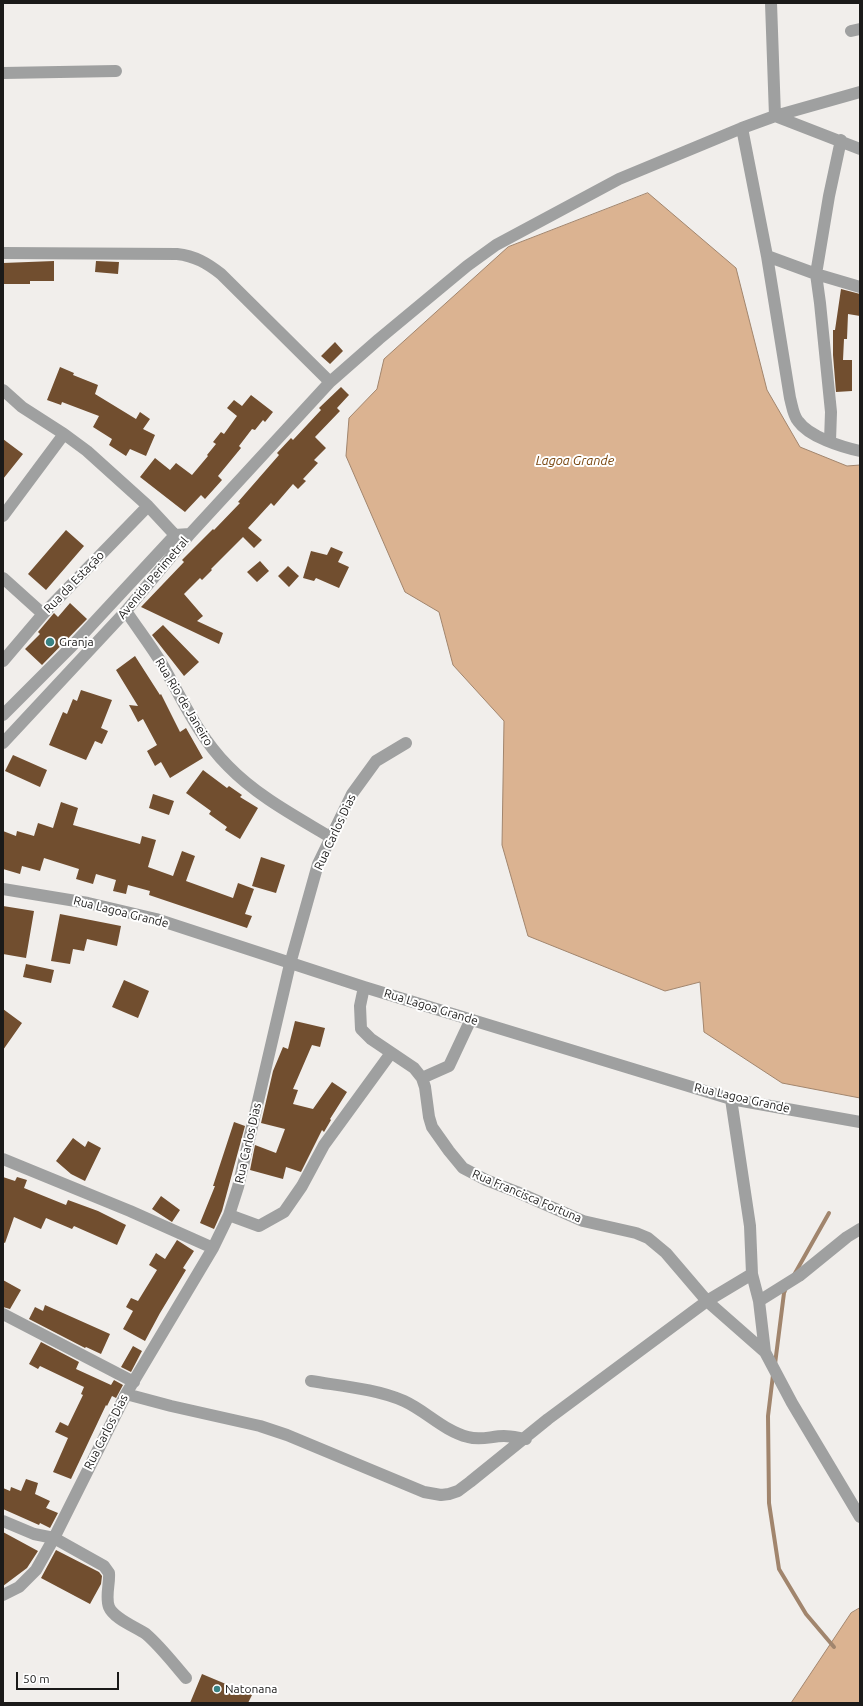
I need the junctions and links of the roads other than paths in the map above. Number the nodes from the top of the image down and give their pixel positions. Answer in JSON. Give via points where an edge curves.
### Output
{"nodes":[{"id":1,"x":771,"y":3,"type":"edge"},
{"id":2,"x":116,"y":71,"type":"dead end"},
{"id":3,"x":3,"y":73,"type":"edge"},
{"id":4,"x":860,"y":92,"type":"edge"},
{"id":5,"x":775,"y":116,"type":"junction"},
{"id":6,"x":742,"y":128,"type":"junction"},
{"id":7,"x":840,"y":140,"type":"junction"},
{"id":8,"x":860,"y":149,"type":"edge"},
{"id":9,"x":3,"y":253,"type":"edge"},
{"id":10,"x":767,"y":256,"type":"junction"},
{"id":11,"x":816,"y":274,"type":"junction"},
{"id":12,"x":860,"y":287,"type":"edge"},
{"id":13,"x":330,"y":382,"type":"junction"},
{"id":14,"x":3,"y":390,"type":"edge"},
{"id":15,"x":64,"y":434,"type":"junction"},
{"id":16,"x":830,"y":441,"type":"junction"},
{"id":17,"x":860,"y":450,"type":"edge"},
{"id":18,"x":148,"y":506,"type":"junction"},
{"id":19,"x":3,"y":516,"type":"edge"},
{"id":20,"x":190,"y":534,"type":"junction"},
{"id":21,"x":175,"y":535,"type":"junction"},
{"id":22,"x":3,"y":578,"type":"edge"},
{"id":23,"x":126,"y":611,"type":"junction"},
{"id":24,"x":43,"y":614,"type":"junction"},
{"id":25,"x":72,"y":646,"type":"junction"},
{"id":26,"x":83,"y":657,"type":"junction"},
{"id":27,"x":3,"y":661,"type":"edge"},
{"id":28,"x":3,"y":715,"type":"edge"},
{"id":29,"x":3,"y":743,"type":"edge"},
{"id":30,"x":406,"y":743,"type":"dead end"},
{"id":31,"x":330,"y":837,"type":"junction"},
{"id":32,"x":3,"y":889,"type":"edge"},
{"id":33,"x":290,"y":964,"type":"junction"},
{"id":34,"x":364,"y":987,"type":"junction"},
{"id":35,"x":471,"y":1019,"type":"junction"},
{"id":36,"x":391,"y":1053,"type":"junction"},
{"id":37,"x":422,"y":1078,"type":"junction"},
{"id":38,"x":731,"y":1098,"type":"junction"},
{"id":39,"x":860,"y":1122,"type":"edge"},
{"id":40,"x":3,"y":1159,"type":"edge"},
{"id":41,"x":228,"y":1215,"type":"junction"},
{"id":42,"x":860,"y":1229,"type":"edge"},
{"id":43,"x":213,"y":1248,"type":"junction"},
{"id":44,"x":752,"y":1274,"type":"junction"},
{"id":45,"x":707,"y":1301,"type":"junction"},
{"id":46,"x":759,"y":1301,"type":"junction"},
{"id":47,"x":3,"y":1314,"type":"edge"},
{"id":48,"x":765,"y":1352,"type":"junction"},
{"id":49,"x":311,"y":1381,"type":"dead end"},
{"id":50,"x":134,"y":1382,"type":"junction"},
{"id":51,"x":126,"y":1394,"type":"junction"},
{"id":52,"x":526,"y":1439,"type":"junction"},
{"id":53,"x":860,"y":1517,"type":"edge"},
{"id":54,"x":3,"y":1522,"type":"edge"},
{"id":55,"x":54,"y":1538,"type":"junction"},
{"id":56,"x":3,"y":1595,"type":"edge"},
{"id":57,"x":186,"y":1678,"type":"dead end"}],
"edges":[{"from":1,"to":5,"type":"street"},
{"from":2,"to":3,"type":"street"},
{"from":4,"to":5,"type":"street"},
{"from":5,"to":6,"type":"street"},
{"from":5,"to":7,"type":"street"},
{"from":6,"to":10,"type":"street"},
{"from":6,"to":13,"type":"street","via":[[619,179],[496,245],[429,296]]},
{"from":7,"to":8,"type":"street"},
{"from":7,"to":11,"type":"street"},
{"from":9,"to":13,"type":"street","via":[[189,255],[221,274]]},
{"from":10,"to":11,"type":"street"},
{"from":10,"to":16,"type":"street","via":[[794,412],[798,421],[810,433]]},
{"from":11,"to":12,"type":"street"},
{"from":11,"to":16,"type":"street","via":[[830,405]]},
{"from":13,"to":20,"type":"street"},
{"from":14,"to":15,"type":"street","via":[[22,407]]},
{"from":15,"to":18,"type":"street"},
{"from":15,"to":19,"type":"street"},
{"from":16,"to":17,"type":"street"},
{"from":18,"to":21,"type":"street"},
{"from":18,"to":24,"type":"street","name":"Rua da Estação"},
{"from":20,"to":21,"type":"street","name":"Avenida Perimetral"},
{"from":20,"to":23,"type":"street","name":"Avenida Perimetral"},
{"from":21,"to":25,"type":"street","name":"Avenida Perimetral"},
{"from":22,"to":24,"type":"street"},
{"from":23,"to":26,"type":"street","name":"Avenida Perimetral"},
{"from":23,"to":31,"type":"street","name":"Rua Rio de Janeiro","via":[[161,663],[209,744],[228,766],[250,787]]},
{"from":24,"to":27,"type":"street","name":"Rua da Estação"},
{"from":25,"to":26,"type":"street"},
{"from":25,"to":28,"type":"street","name":"Avenida Perimetral"},
{"from":26,"to":29,"type":"street","name":"Avenida Perimetral"},
{"from":30,"to":31,"type":"street","name":"Rua Carlos Dias","via":[[376,761],[352,794]]},
{"from":31,"to":33,"type":"street","name":"Rua Carlos Dias","via":[[318,864]]},
{"from":32,"to":33,"type":"street","name":"Rua Lagoa Grande","via":[[88,903],[156,919]]},
{"from":33,"to":34,"type":"street","name":"Rua Lagoa Grande"},
{"from":33,"to":41,"type":"street","name":"Rua Carlos Dias","via":[[241,1172]]},
{"from":34,"to":35,"type":"street","name":"Rua Lagoa Grande"},
{"from":34,"to":36,"type":"street","via":[[360,1006],[361,1029],[370,1039]]},
{"from":35,"to":37,"type":"street","via":[[449,1066]]},
{"from":35,"to":38,"type":"street","name":"Rua Lagoa Grande"},
{"from":36,"to":37,"type":"street","via":[[414,1068]]},
{"from":36,"to":41,"type":"street","via":[[324,1145],[302,1186],[284,1212],[259,1226]]},
{"from":37,"to":45,"type":"street","name":"Rua Francisca Fortuna","via":[[432,1127],[463,1168],[583,1221],[648,1238],[666,1253]]},
{"from":38,"to":39,"type":"street","name":"Rua Lagoa Grande"},
{"from":38,"to":44,"type":"street","via":[[750,1226]]},
{"from":40,"to":43,"type":"street"},
{"from":41,"to":43,"type":"street","name":"Rua Carlos Dias"},
{"from":42,"to":46,"type":"street","via":[[799,1276]]},
{"from":43,"to":50,"type":"street","name":"Rua Carlos Dias"},
{"from":44,"to":45,"type":"street"},
{"from":44,"to":46,"type":"street"},
{"from":45,"to":48,"type":"street","name":"Rua Francisca Fortuna"},
{"from":45,"to":52,"type":"street"},
{"from":46,"to":48,"type":"street"},
{"from":47,"to":50,"type":"street"},
{"from":48,"to":53,"type":"street","via":[[792,1403]]},
{"from":49,"to":52,"type":"street","via":[[396,1398],[419,1408],[454,1432],[467,1437],[480,1440],[504,1436]]},
{"from":50,"to":51,"type":"street","name":"Rua Carlos Dias"},
{"from":51,"to":52,"type":"street","via":[[260,1426],[336,1454],[424,1492],[441,1495],[458,1491]]},
{"from":51,"to":55,"type":"street","name":"Rua Carlos Dias"},
{"from":54,"to":55,"type":"street","via":[[34,1534]]},
{"from":55,"to":56,"type":"street","name":"Rua Carlos Dias","via":[[31,1575],[20,1587]]},
{"from":55,"to":57,"type":"street","via":[[106,1568],[109,1573],[110,1609],[122,1620],[146,1634]]}]}
